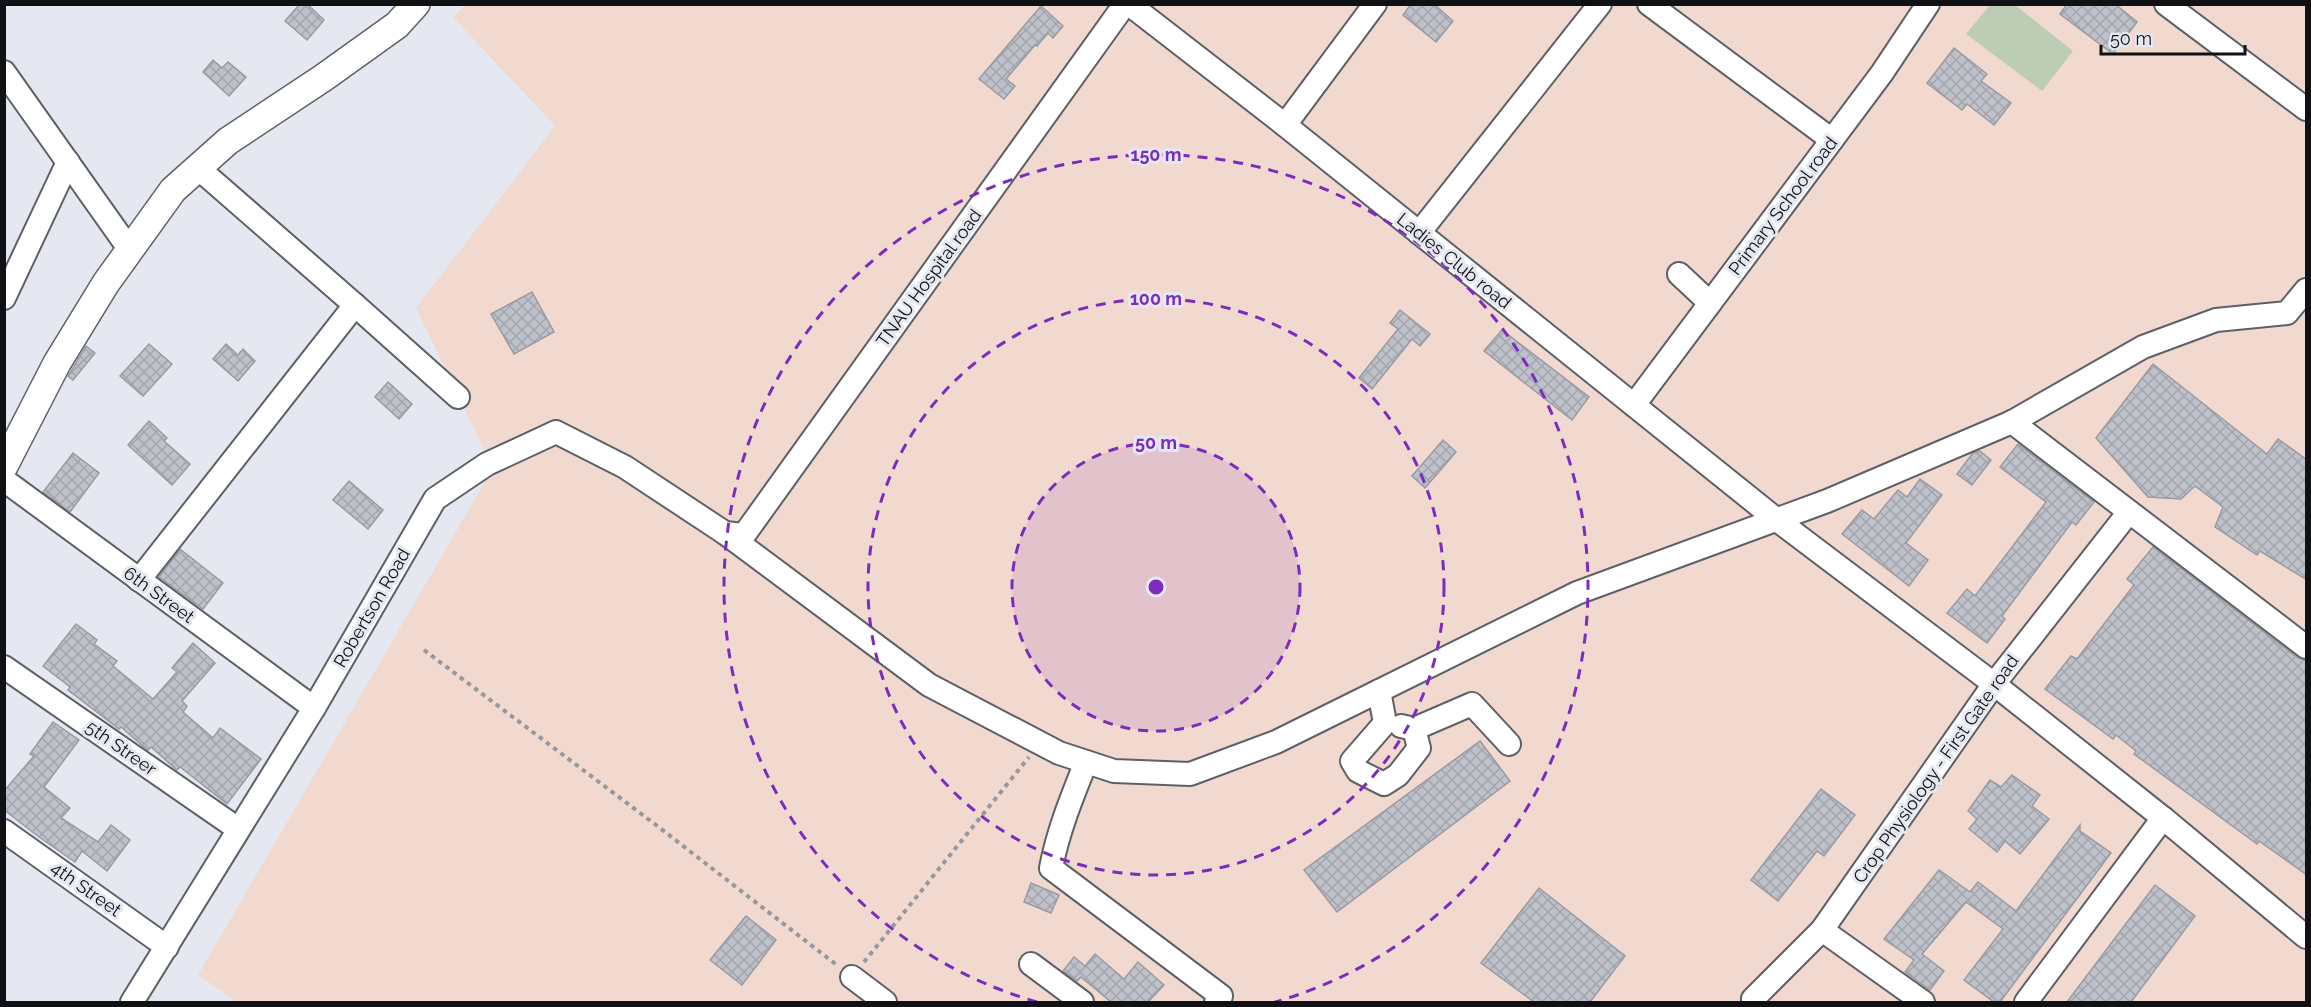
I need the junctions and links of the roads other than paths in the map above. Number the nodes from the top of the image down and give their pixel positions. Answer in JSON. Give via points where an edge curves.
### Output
{"nodes":[{"id":1,"x":416,"y":4,"type":"edge"},
{"id":2,"x":1127,"y":4,"type":"edge"},
{"id":3,"x":1375,"y":4,"type":"edge"},
{"id":4,"x":1600,"y":4,"type":"edge"},
{"id":5,"x":1649,"y":4,"type":"edge"},
{"id":6,"x":1928,"y":4,"type":"edge"},
{"id":7,"x":2166,"y":4,"type":"edge"},
{"id":8,"x":4,"y":72,"type":"edge"},
{"id":9,"x":2307,"y":109,"type":"edge"},
{"id":10,"x":1285,"y":125,"type":"junction"},
{"id":11,"x":1832,"y":140,"type":"junction"},
{"id":12,"x":68,"y":162,"type":"junction"},
{"id":13,"x":198,"y":168,"type":"junction"},
{"id":14,"x":1419,"y":233,"type":"junction"},
{"id":15,"x":130,"y":250,"type":"junction"},
{"id":16,"x":1679,"y":274,"type":"dead end"},
{"id":17,"x":2307,"y":290,"type":"edge"},
{"id":18,"x":4,"y":298,"type":"edge"},
{"id":19,"x":1710,"y":303,"type":"junction"},
{"id":20,"x":355,"y":305,"type":"junction"},
{"id":21,"x":458,"y":397,"type":"dead end"},
{"id":22,"x":1634,"y":405,"type":"junction"},
{"id":23,"x":2012,"y":422,"type":"junction"},
{"id":24,"x":4,"y":466,"type":"edge"},
{"id":25,"x":4,"y":480,"type":"edge"},
{"id":26,"x":2129,"y":512,"type":"junction"},
{"id":27,"x":1777,"y":520,"type":"junction"},
{"id":28,"x":725,"y":533,"type":"junction"},
{"id":29,"x":139,"y":580,"type":"junction"},
{"id":30,"x":2307,"y":647,"type":"edge"},
{"id":31,"x":4,"y":666,"type":"edge"},
{"id":32,"x":1994,"y":684,"type":"junction"},
{"id":33,"x":1379,"y":691,"type":"junction"},
{"id":34,"x":314,"y":708,"type":"junction"},
{"id":35,"x":1385,"y":723,"type":"junction"},
{"id":36,"x":1414,"y":729,"type":"junction"},
{"id":37,"x":1509,"y":744,"type":"dead end"},
{"id":38,"x":1086,"y":762,"type":"junction"},
{"id":39,"x":2163,"y":818,"type":"junction"},
{"id":40,"x":238,"y":829,"type":"junction"},
{"id":41,"x":4,"y":831,"type":"edge"},
{"id":42,"x":1822,"y":930,"type":"junction"},
{"id":43,"x":2307,"y":937,"type":"edge"},
{"id":44,"x":167,"y":947,"type":"junction"},
{"id":45,"x":1031,"y":963,"type":"dead end"},
{"id":46,"x":852,"y":977,"type":"road end"},
{"id":47,"x":874,"y":999,"type":"edge"},
{"id":48,"x":132,"y":1002,"type":"edge"},
{"id":49,"x":1082,"y":1002,"type":"edge"},
{"id":50,"x":1216,"y":1002,"type":"edge"},
{"id":51,"x":1754,"y":1002,"type":"edge"},
{"id":52,"x":1923,"y":1002,"type":"edge"},
{"id":53,"x":2026,"y":1002,"type":"edge"}],
"edges":[{"from":1,"to":13,"type":"main road","via":[[398,25],[228,141]]},
{"from":2,"to":10,"type":"street","name":"Ladies Club road"},
{"from":2,"to":28,"type":"street","name":"TNAU Hospital road","via":[[744,535]]},
{"from":3,"to":10,"type":"street"},
{"from":4,"to":14,"type":"street"},
{"from":5,"to":11,"type":"street"},
{"from":6,"to":11,"type":"street","name":"Primary School road"},
{"from":7,"to":9,"type":"street"},
{"from":8,"to":12,"type":"street"},
{"from":10,"to":14,"type":"street","name":"Ladies Club road"},
{"from":11,"to":19,"type":"street","name":"Primary School road"},
{"from":12,"to":15,"type":"street"},
{"from":12,"to":18,"type":"street"},
{"from":13,"to":15,"type":"main road","via":[[173,190]]},
{"from":13,"to":20,"type":"street"},
{"from":14,"to":22,"type":"street","name":"Ladies Club road"},
{"from":15,"to":24,"type":"main road","via":[[57,363]]},
{"from":16,"to":19,"type":"street"},
{"from":17,"to":23,"type":"street","via":[[2287,313],[2216,320],[2143,347]]},
{"from":19,"to":22,"type":"street","name":"Primary School road"},
{"from":20,"to":21,"type":"street"},
{"from":20,"to":29,"type":"street"},
{"from":22,"to":27,"type":"street","name":"Ladies Club road"},
{"from":23,"to":26,"type":"street"},
{"from":23,"to":27,"type":"street"},
{"from":25,"to":29,"type":"street","name":"6th Street"},
{"from":26,"to":30,"type":"street"},
{"from":26,"to":32,"type":"street","name":"Crop Physiology - First Gate road"},
{"from":27,"to":32,"type":"street","name":"Ladies Club road"},
{"from":27,"to":33,"type":"street","via":[[1577,593]]},
{"from":28,"to":34,"type":"street","name":"Robertson Road","via":[[625,467],[556,432],[487,464],[435,499]]},
{"from":28,"to":38,"type":"street","via":[[929,685],[1059,753]]},
{"from":29,"to":34,"type":"street","name":"6th Street"},
{"from":31,"to":40,"type":"street","name":"5th Streer"},
{"from":32,"to":39,"type":"street","name":"Ladies Club road"},
{"from":32,"to":42,"type":"street","name":"Crop Physiology - First Gate road"},
{"from":33,"to":35,"type":"street"},
{"from":33,"to":38,"type":"street","via":[[1275,742],[1190,774],[1114,771]]},
{"from":34,"to":40,"type":"street","name":"Robertson Road"},
{"from":35,"to":36,"type":"street"},
{"from":35,"to":36,"type":"street","via":[[1352,761],[1358,771],[1384,783],[1398,775],[1419,748]]},
{"from":36,"to":37,"type":"street","via":[[1472,704]]},
{"from":38,"to":50,"type":"street","via":[[1051,868],[1221,996]]},
{"from":39,"to":43,"type":"street","name":"Ladies Club road"},
{"from":39,"to":53,"type":"street"},
{"from":40,"to":44,"type":"street","name":"Robertson Road"},
{"from":41,"to":44,"type":"street","name":"4th Street"},
{"from":42,"to":51,"type":"street","name":"Crop Physiology - First Gate road"},
{"from":42,"to":52,"type":"street"},
{"from":44,"to":48,"type":"street","name":"Robertson Road"},
{"from":45,"to":49,"type":"street"},
{"from":46,"to":47,"type":"street"}]}
